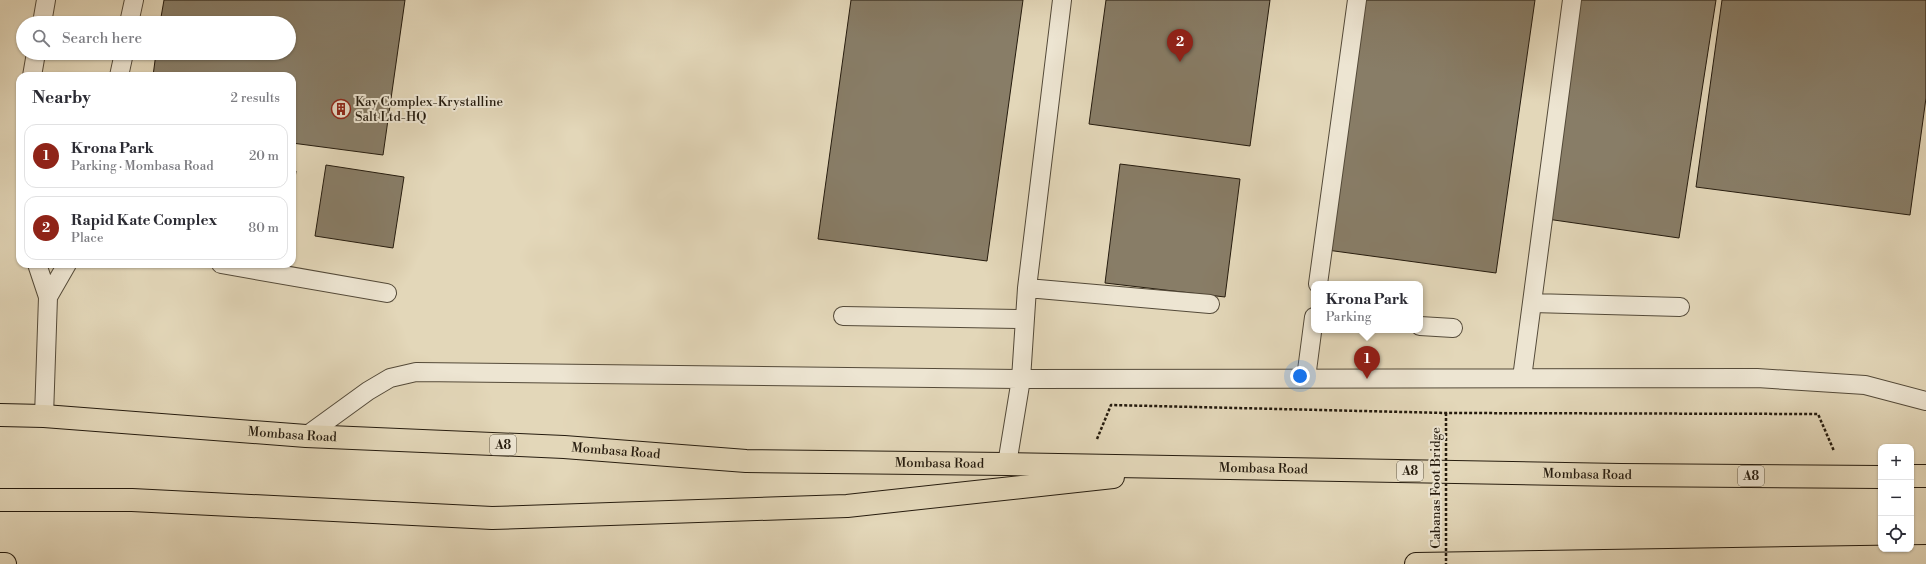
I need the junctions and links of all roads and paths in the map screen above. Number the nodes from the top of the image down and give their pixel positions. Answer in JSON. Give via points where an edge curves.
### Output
{"nodes":[{"id":1,"x":46,"y":0,"type":"edge"},
{"id":2,"x":134,"y":0,"type":"edge"},
{"id":3,"x":1062,"y":0,"type":"edge"},
{"id":4,"x":1358,"y":0,"type":"edge"},
{"id":5,"x":1572,"y":0,"type":"edge"},
{"id":6,"x":43,"y":16,"type":"edge"},
{"id":7,"x":131,"y":16,"type":"edge"},
{"id":8,"x":35,"y":60,"type":"edge"},
{"id":9,"x":122,"y":60,"type":"edge"},
{"id":10,"x":33,"y":72,"type":"edge"},
{"id":11,"x":120,"y":72,"type":"edge"},
{"id":12,"x":37,"y":268,"type":"edge"},
{"id":13,"x":65,"y":268,"type":"edge"},
{"id":14,"x":244,"y":268,"type":"edge"},
{"id":15,"x":1318,"y":281,"type":"edge"},
{"id":16,"x":1027,"y":288,"type":"junction"},
{"id":17,"x":387,"y":293,"type":"dead end"},
{"id":18,"x":48,"y":297,"type":"junction"},
{"id":19,"x":1532,"y":302,"type":"junction"},
{"id":20,"x":1210,"y":304,"type":"dead end"},
{"id":21,"x":1680,"y":307,"type":"dead end"},
{"id":22,"x":843,"y":316,"type":"dead end"},
{"id":23,"x":1025,"y":319,"type":"junction"},
{"id":24,"x":1423,"y":326,"type":"edge"},
{"id":25,"x":1453,"y":328,"type":"dead end"},
{"id":26,"x":1312,"y":333,"type":"edge"},
{"id":27,"x":1306,"y":378,"type":"junction"},
{"id":28,"x":1522,"y":378,"type":"junction"},
{"id":29,"x":1021,"y":379,"type":"junction"},
{"id":30,"x":1926,"y":401,"type":"edge"},
{"id":31,"x":1446,"y":413,"type":"junction"},
{"id":32,"x":0,"y":415,"type":"edge"},
{"id":33,"x":44,"y":416,"type":"junction"},
{"id":34,"x":306,"y":436,"type":"junction"},
{"id":35,"x":1007,"y":464,"type":"junction"},
{"id":36,"x":1086,"y":465,"type":"junction"},
{"id":37,"x":1200,"y":468,"type":"junction"},
{"id":38,"x":1914,"y":476,"type":"edge"},
{"id":39,"x":1926,"y":476,"type":"edge"},
{"id":40,"x":1878,"y":477,"type":"edge"},
{"id":41,"x":1845,"y":478,"type":"junction"},
{"id":42,"x":0,"y":500,"type":"edge"},
{"id":43,"x":1926,"y":556,"type":"edge"},
{"id":44,"x":0,"y":564,"type":"edge"},
{"id":45,"x":5,"y":564,"type":"edge"},
{"id":46,"x":1416,"y":564,"type":"edge"},
{"id":47,"x":1446,"y":564,"type":"edge"}],
"edges":[{"from":1,"to":6,"type":"lane"},
{"from":2,"to":7,"type":"lane"},
{"from":3,"to":16,"type":"lane"},
{"from":4,"to":15,"type":"lane"},
{"from":5,"to":19,"type":"lane"},
{"from":8,"to":10,"type":"lane"},
{"from":9,"to":11,"type":"lane"},
{"from":12,"to":18,"type":"lane"},
{"from":13,"to":18,"type":"lane"},
{"from":14,"to":17,"type":"lane"},
{"from":16,"to":20,"type":"lane"},
{"from":16,"to":23,"type":"lane"},
{"from":18,"to":33,"type":"lane"},
{"from":19,"to":21,"type":"lane"},
{"from":19,"to":28,"type":"lane"},
{"from":22,"to":23,"type":"lane"},
{"from":23,"to":29,"type":"lane"},
{"from":24,"to":25,"type":"lane"},
{"from":26,"to":27,"type":"lane"},
{"from":27,"to":28,"type":"lane"},
{"from":27,"to":29,"type":"lane"},
{"from":28,"to":30,"type":"lane","via":[[1757,378],[1865,386]]},
{"from":29,"to":34,"type":"lane","via":[[416,372],[390,378]]},
{"from":29,"to":35,"type":"lane"},
{"from":31,"to":36,"type":"path","via":[[1111,405]]},
{"from":31,"to":41,"type":"path","via":[[1818,414]]},
{"from":31,"to":47,"type":"path","name":"Cabanas Foot Bridge","bridge":true},
{"from":32,"to":33,"type":"highway","name":"Mombasa Road","number":"A8"},
{"from":33,"to":34,"type":"highway","name":"Mombasa Road","number":"A8"},
{"from":34,"to":35,"type":"highway","name":"Mombasa Road","number":"A8","via":[[564,447],[746,461]]},
{"from":35,"to":36,"type":"highway","name":"Mombasa Road","number":"A8"},
{"from":36,"to":37,"type":"highway","name":"Mombasa Road","number":"A8"},
{"from":37,"to":41,"type":"highway","name":"Mombasa Road","number":"A8"},
{"from":37,"to":42,"type":"highway","via":[[847,506],[492,518],[132,500]]},
{"from":38,"to":39,"type":"highway"},
{"from":40,"to":41,"type":"highway","name":"Mombasa Road","number":"A8"},
{"from":43,"to":46,"type":"highway"},
{"from":44,"to":45,"type":"highway"}]}
